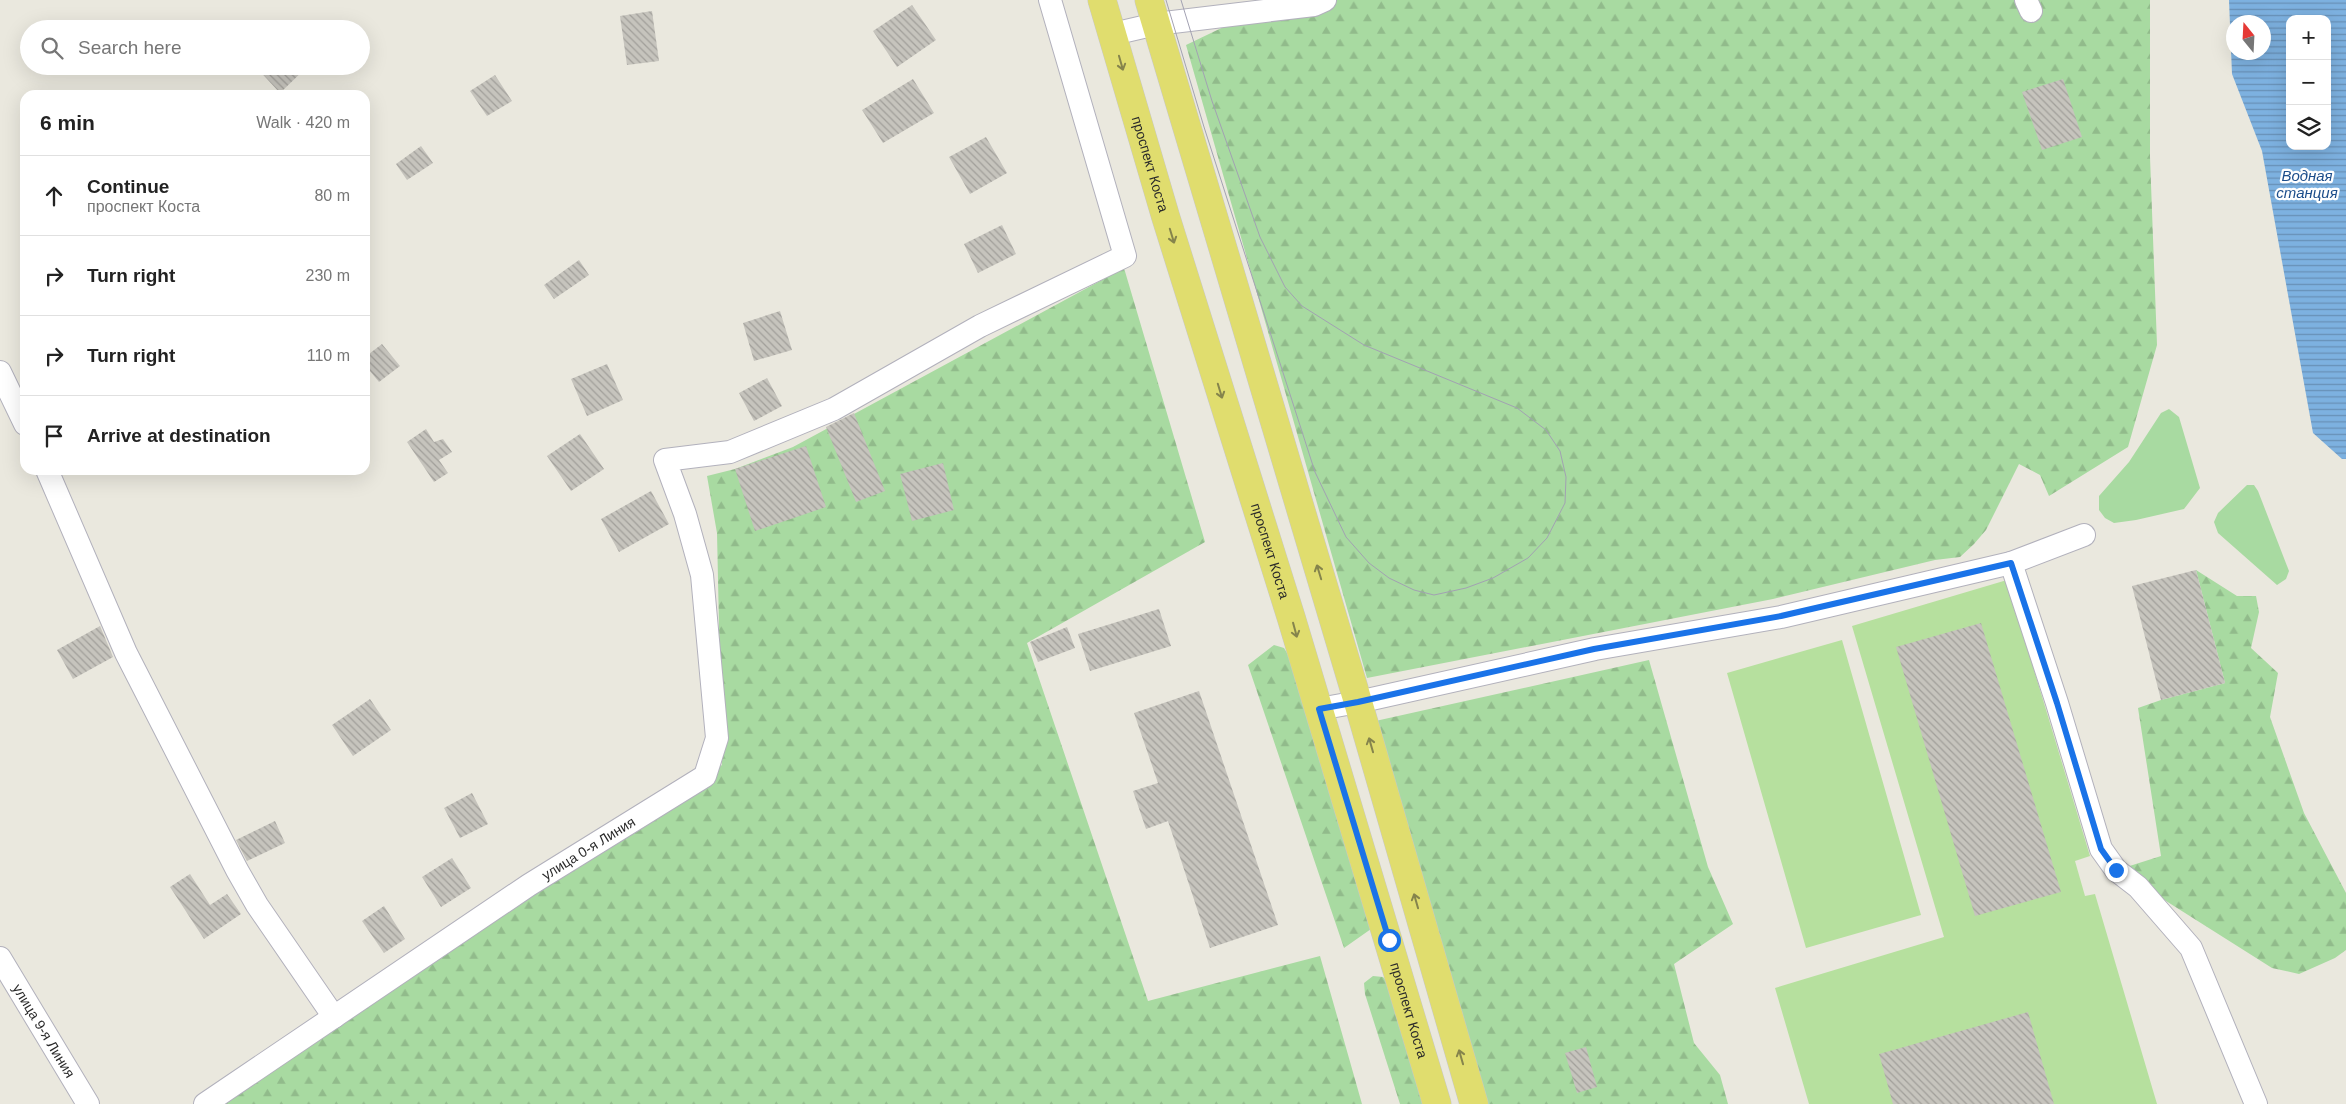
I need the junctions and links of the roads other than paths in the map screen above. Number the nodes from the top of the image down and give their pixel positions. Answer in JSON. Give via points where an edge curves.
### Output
{"nodes":[{"id":1,"x":1050,"y":0,"type":"edge"},
{"id":2,"x":1102,"y":0,"type":"edge"},
{"id":3,"x":1325,"y":0,"type":"edge"},
{"id":4,"x":1152,"y":12,"type":"edge"},
{"id":5,"x":1113,"y":34,"type":"junction"},
{"id":6,"x":0,"y":372,"type":"edge"},
{"id":7,"x":20,"y":414,"type":"edge"},
{"id":8,"x":48,"y":475,"type":"edge"},
{"id":9,"x":2084,"y":535,"type":"dead end"},
{"id":10,"x":2011,"y":563,"type":"junction"},
{"id":11,"x":1358,"y":702,"type":"junction"},
{"id":12,"x":1319,"y":709,"type":"junction"},
{"id":13,"x":0,"y":958,"type":"edge"},
{"id":14,"x":334,"y":1017,"type":"junction"},
{"id":15,"x":88,"y":1104,"type":"edge"},
{"id":16,"x":205,"y":1104,"type":"edge"},
{"id":17,"x":1437,"y":1104,"type":"edge"},
{"id":18,"x":1474,"y":1104,"type":"edge"},
{"id":19,"x":2256,"y":1104,"type":"edge"}],
"edges":[{"from":1,"to":14,"type":"street","name":"улица 0-я Линия","via":[[1125,256],[980,326],[834,409],[730,452],[665,460],[702,575],[717,738],[705,776],[529,885]]},
{"from":2,"to":5,"type":"main road","name":"проспект Коста"},
{"from":3,"to":4,"type":"street","via":[[1314,5],[1266,12]]},
{"from":4,"to":5,"type":"street"},
{"from":11,"to":4,"type":"main road","one_way":true},
{"from":5,"to":12,"type":"main road","name":"проспект Коста","one_way":true,"via":[[1166,218]]},
{"from":6,"to":7,"type":"street"},
{"from":8,"to":14,"type":"street","via":[[126,653],[237,870],[256,905]]},
{"from":9,"to":10,"type":"street"},
{"from":10,"to":11,"type":"street","via":[[1781,616],[1594,649]]},
{"from":10,"to":19,"type":"street","via":[[2101,849],[2116,870],[2138,887],[2191,948]]},
{"from":11,"to":12,"type":"street"},
{"from":18,"to":11,"type":"main road","one_way":true},
{"from":12,"to":17,"type":"main road","name":"проспект Коста"},
{"from":13,"to":15,"type":"street","name":"улица 9-я Линия"},
{"from":14,"to":16,"type":"street","name":"улица 0-я Линия"}]}
